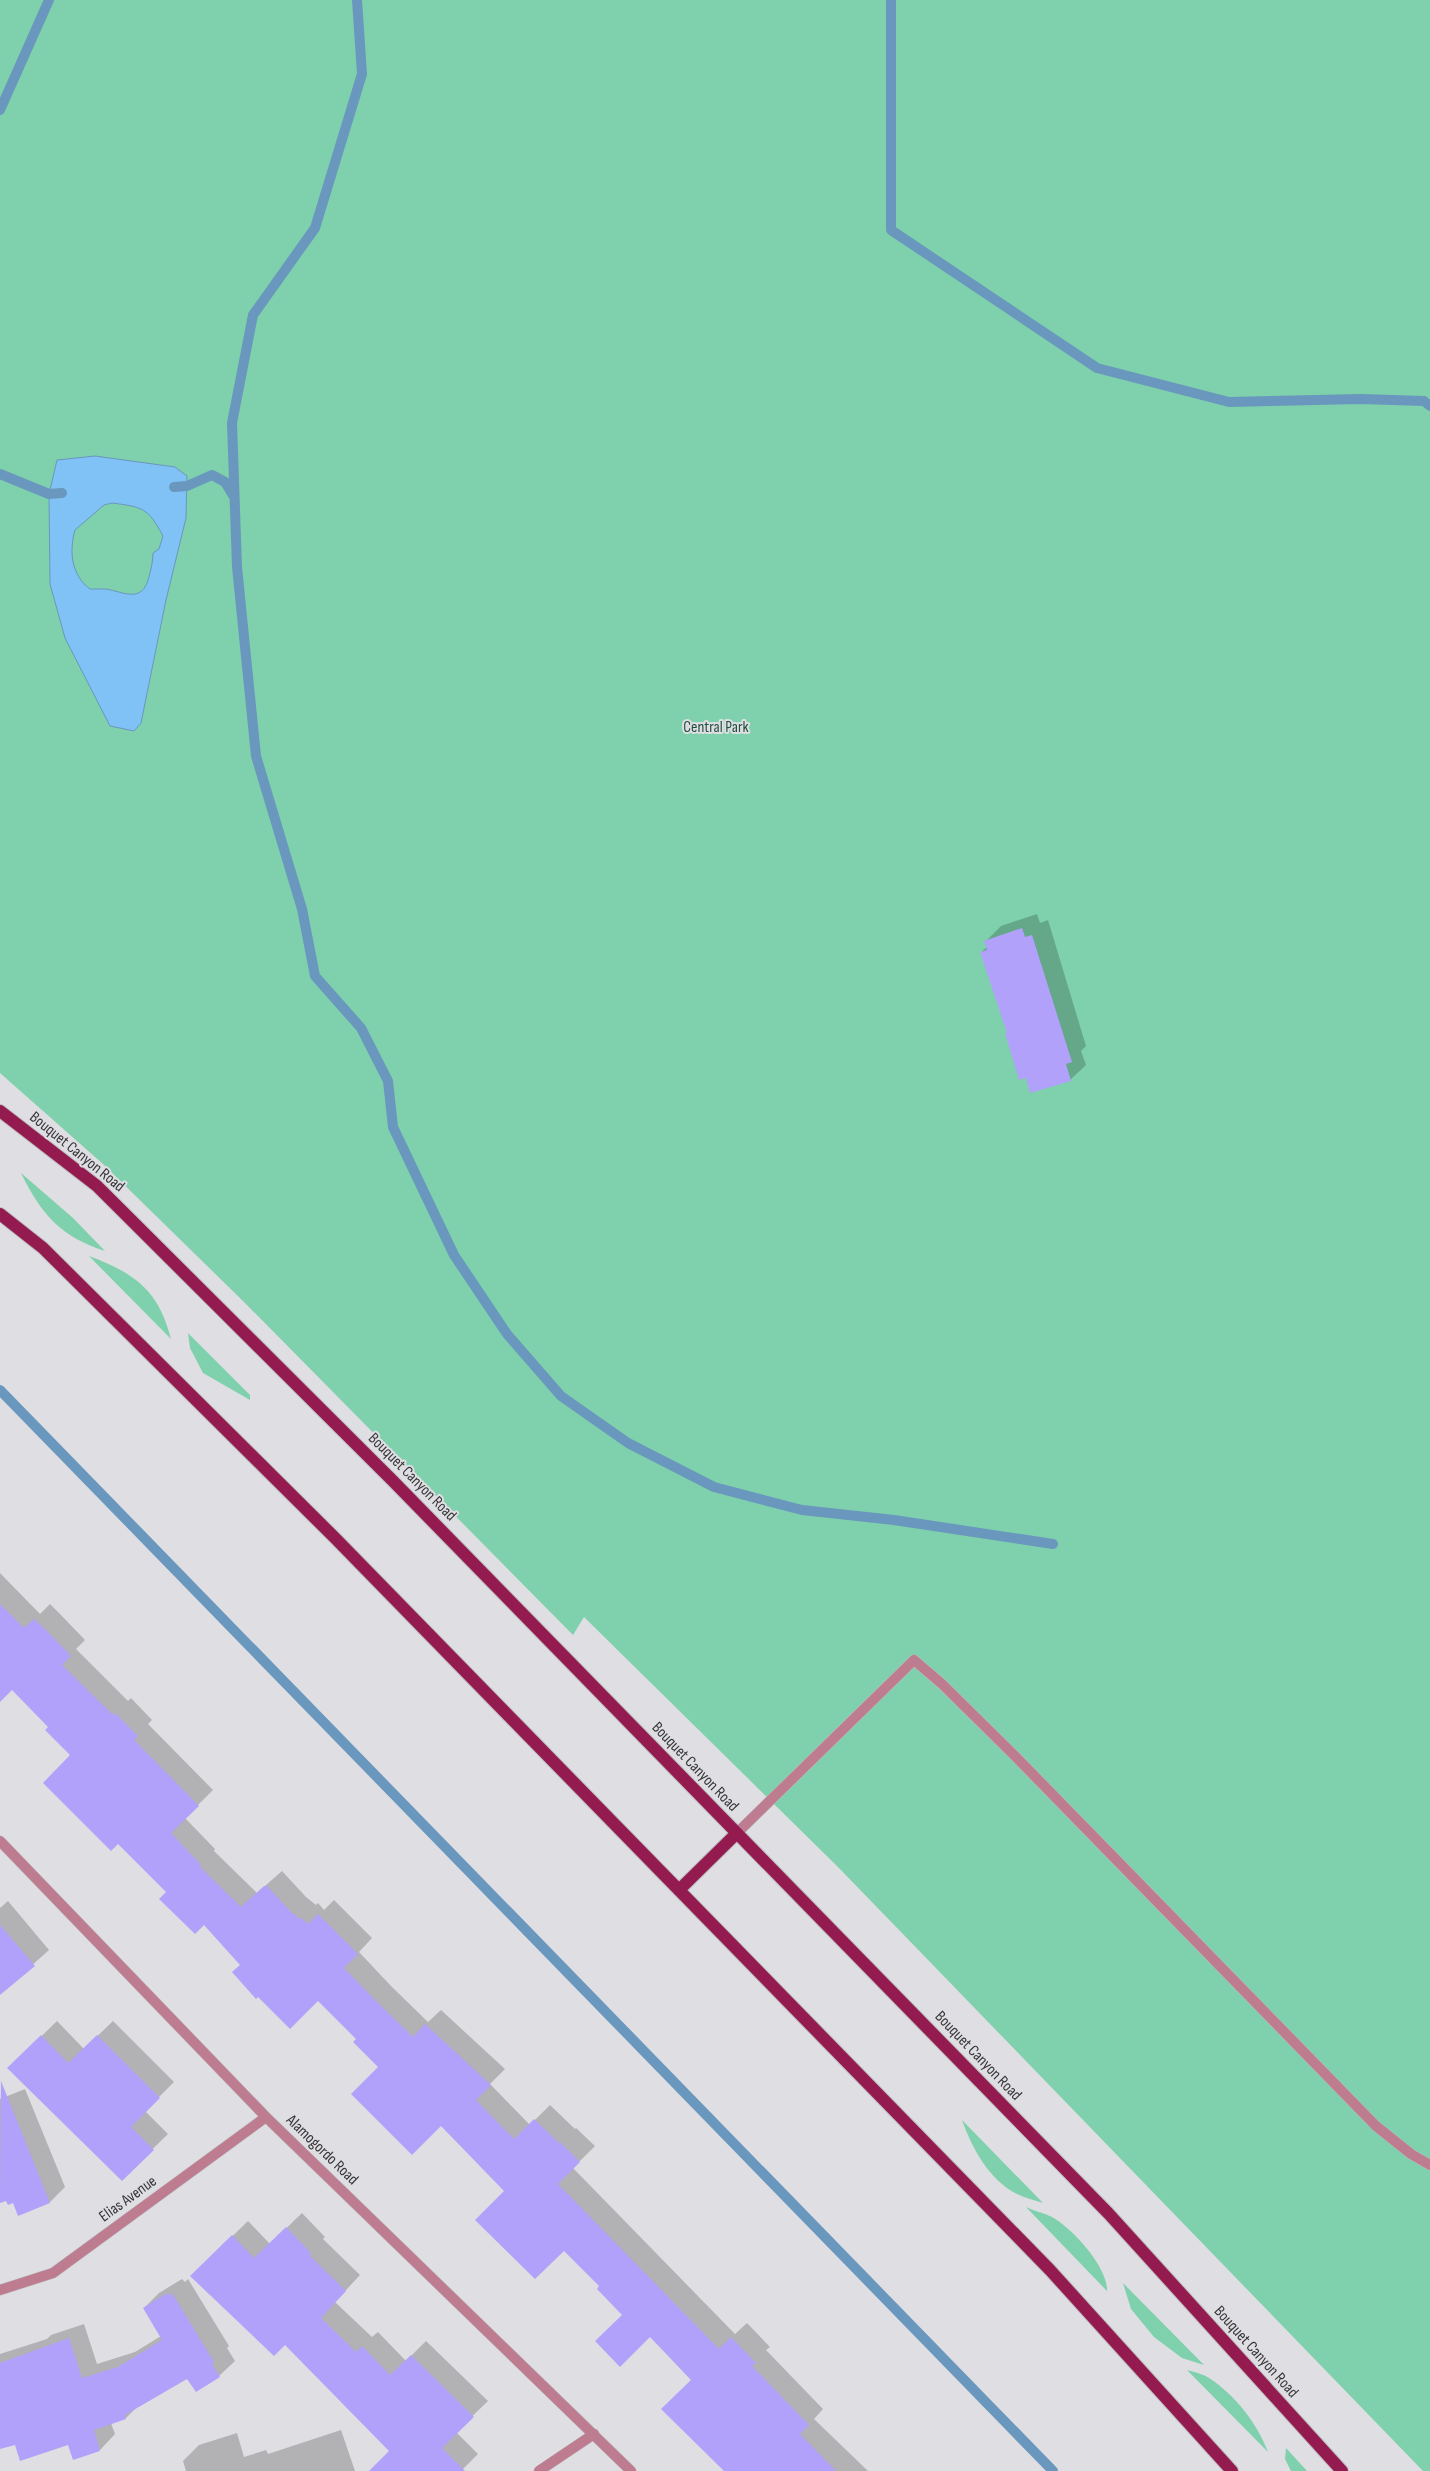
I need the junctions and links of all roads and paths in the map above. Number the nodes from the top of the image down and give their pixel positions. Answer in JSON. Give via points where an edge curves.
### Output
{"nodes":[{"id":1,"x":0,"y":1111,"type":"edge"},
{"id":2,"x":0,"y":1214,"type":"edge"},
{"id":3,"x":737,"y":1833,"type":"junction"},
{"id":4,"x":0,"y":1841,"type":"edge"},
{"id":5,"x":679,"y":1890,"type":"junction"},
{"id":6,"x":266,"y":2117,"type":"junction"},
{"id":7,"x":1430,"y":2165,"type":"edge"},
{"id":8,"x":0,"y":2290,"type":"edge"},
{"id":9,"x":594,"y":2434,"type":"junction"},
{"id":10,"x":539,"y":2471,"type":"edge"},
{"id":11,"x":631,"y":2471,"type":"edge"},
{"id":12,"x":1232,"y":2471,"type":"edge"},
{"id":13,"x":1342,"y":2471,"type":"edge"}],
"edges":[{"from":1,"to":3,"type":"main road","name":"Bouquet Canyon Road","via":[[97,1186]]},
{"from":2,"to":5,"type":"main road","via":[[44,1248],[343,1546]]},
{"from":3,"to":5,"type":"main road"},
{"from":3,"to":7,"type":"street","via":[[914,1660],[1022,1763],[1376,2126]]},
{"from":3,"to":13,"type":"main road","name":"Bouquet Canyon Road","via":[[1109,2214]]},
{"from":4,"to":6,"type":"street","name":"Alamogordo Road"},
{"from":5,"to":12,"type":"main road","via":[[1050,2270]]},
{"from":6,"to":8,"type":"street","name":"Elias Avenue","via":[[53,2274]]},
{"from":6,"to":9,"type":"street","name":"Alamogordo Road"},
{"from":9,"to":10,"type":"street"},
{"from":9,"to":11,"type":"street","name":"Alamogordo Road"}]}
